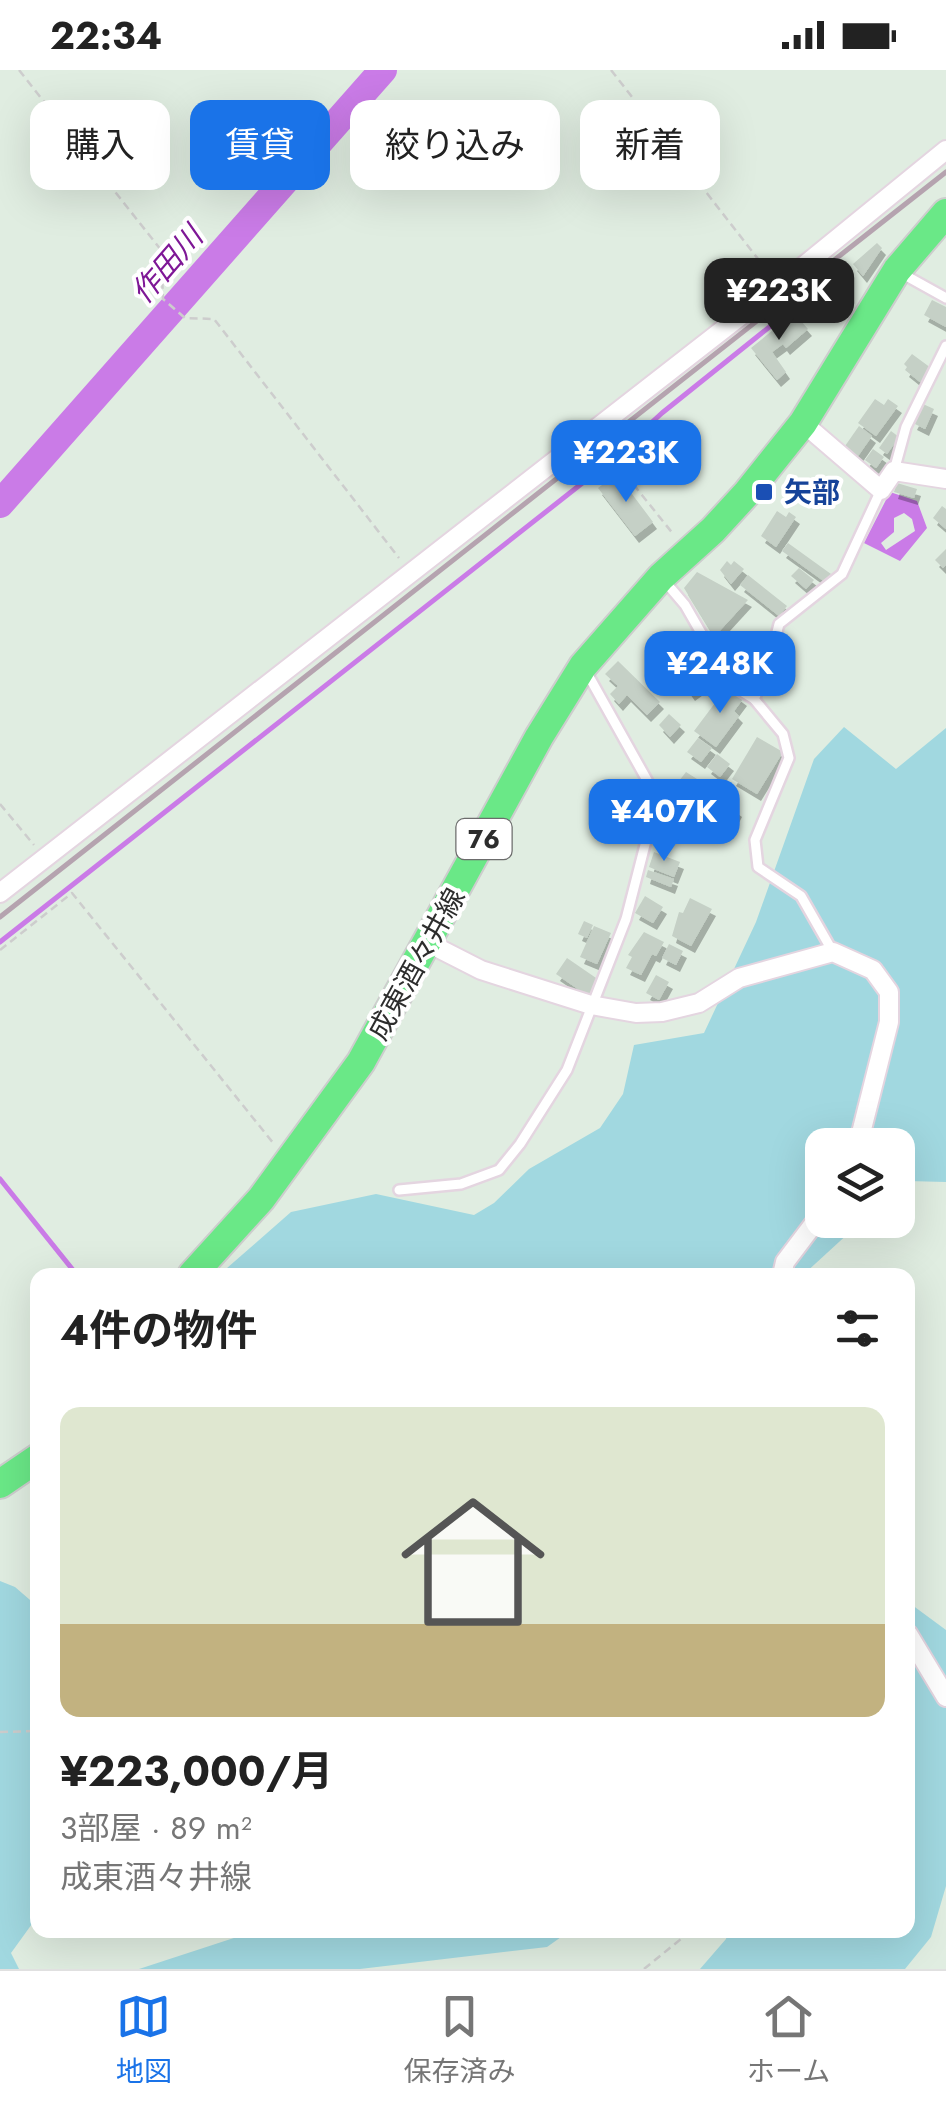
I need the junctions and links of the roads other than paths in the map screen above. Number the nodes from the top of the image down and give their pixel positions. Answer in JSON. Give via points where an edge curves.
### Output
{"nodes":[{"id":1,"x":946,"y":150,"type":"edge"},
{"id":2,"x":946,"y":213,"type":"edge"},
{"id":3,"x":897,"y":270,"type":"junction"},
{"id":4,"x":946,"y":298,"type":"edge"},
{"id":5,"x":946,"y":346,"type":"edge"},
{"id":6,"x":944,"y":358,"type":"edge"},
{"id":7,"x":803,"y":423,"type":"junction"},
{"id":8,"x":894,"y":471,"type":"junction"},
{"id":9,"x":946,"y":479,"type":"edge"},
{"id":10,"x":881,"y":490,"type":"junction"},
{"id":11,"x":661,"y":576,"type":"junction"},
{"id":12,"x":583,"y":666,"type":"junction"},
{"id":13,"x":754,"y":699,"type":"junction"},
{"id":14,"x":0,"y":892,"type":"edge"},
{"id":15,"x":428,"y":943,"type":"junction"},
{"id":16,"x":833,"y":952,"type":"junction"},
{"id":17,"x":591,"y":1005,"type":"junction"},
{"id":18,"x":862,"y":1128,"type":"edge"},
{"id":19,"x":399,"y":1190,"type":"dead end"},
{"id":20,"x":805,"y":1236,"type":"edge"},
{"id":21,"x":198,"y":1268,"type":"edge"},
{"id":22,"x":784,"y":1268,"type":"edge"},
{"id":23,"x":30,"y":1463,"type":"edge"},
{"id":24,"x":0,"y":1484,"type":"edge"},
{"id":25,"x":915,"y":1647,"type":"edge"},
{"id":26,"x":946,"y":1697,"type":"edge"}],
"edges":[{"from":1,"to":14,"type":"street"},
{"from":2,"to":3,"type":"main road","name":"成東酒々井線","number":"76"},
{"from":3,"to":4,"type":"lane"},
{"from":3,"to":7,"type":"main road","name":"成東酒々井線","number":"76"},
{"from":5,"to":6,"type":"lane"},
{"from":6,"to":8,"type":"lane","via":[[906,427]]},
{"from":7,"to":10,"type":"street"},
{"from":7,"to":11,"type":"main road","name":"成東酒々井線","number":"76","via":[[747,492]]},
{"from":8,"to":9,"type":"street"},
{"from":8,"to":10,"type":"street"},
{"from":10,"to":13,"type":"lane","via":[[842,574],[780,624]]},
{"from":11,"to":12,"type":"main road","name":"成東酒々井線","number":"76"},
{"from":11,"to":13,"type":"lane","via":[[686,605],[730,685]]},
{"from":12,"to":15,"type":"main road","name":"成東酒々井線","number":"76"},
{"from":12,"to":17,"type":"lane","via":[[656,798],[626,919]]},
{"from":13,"to":16,"type":"lane","via":[[784,734],[790,758],[756,840],[758,868],[801,896]]},
{"from":15,"to":17,"type":"street","via":[[481,970]]},
{"from":15,"to":21,"type":"main road","name":"成東酒々井線","number":"76","via":[[361,1062],[261,1199]]},
{"from":16,"to":17,"type":"street","via":[[739,978],[699,1002],[662,1012]]},
{"from":16,"to":18,"type":"street","via":[[873,970],[889,992],[889,1022]]},
{"from":17,"to":19,"type":"lane","via":[[567,1070],[499,1170],[461,1184]]},
{"from":20,"to":22,"type":"street"},
{"from":23,"to":24,"type":"main road"},
{"from":25,"to":26,"type":"street"}]}
